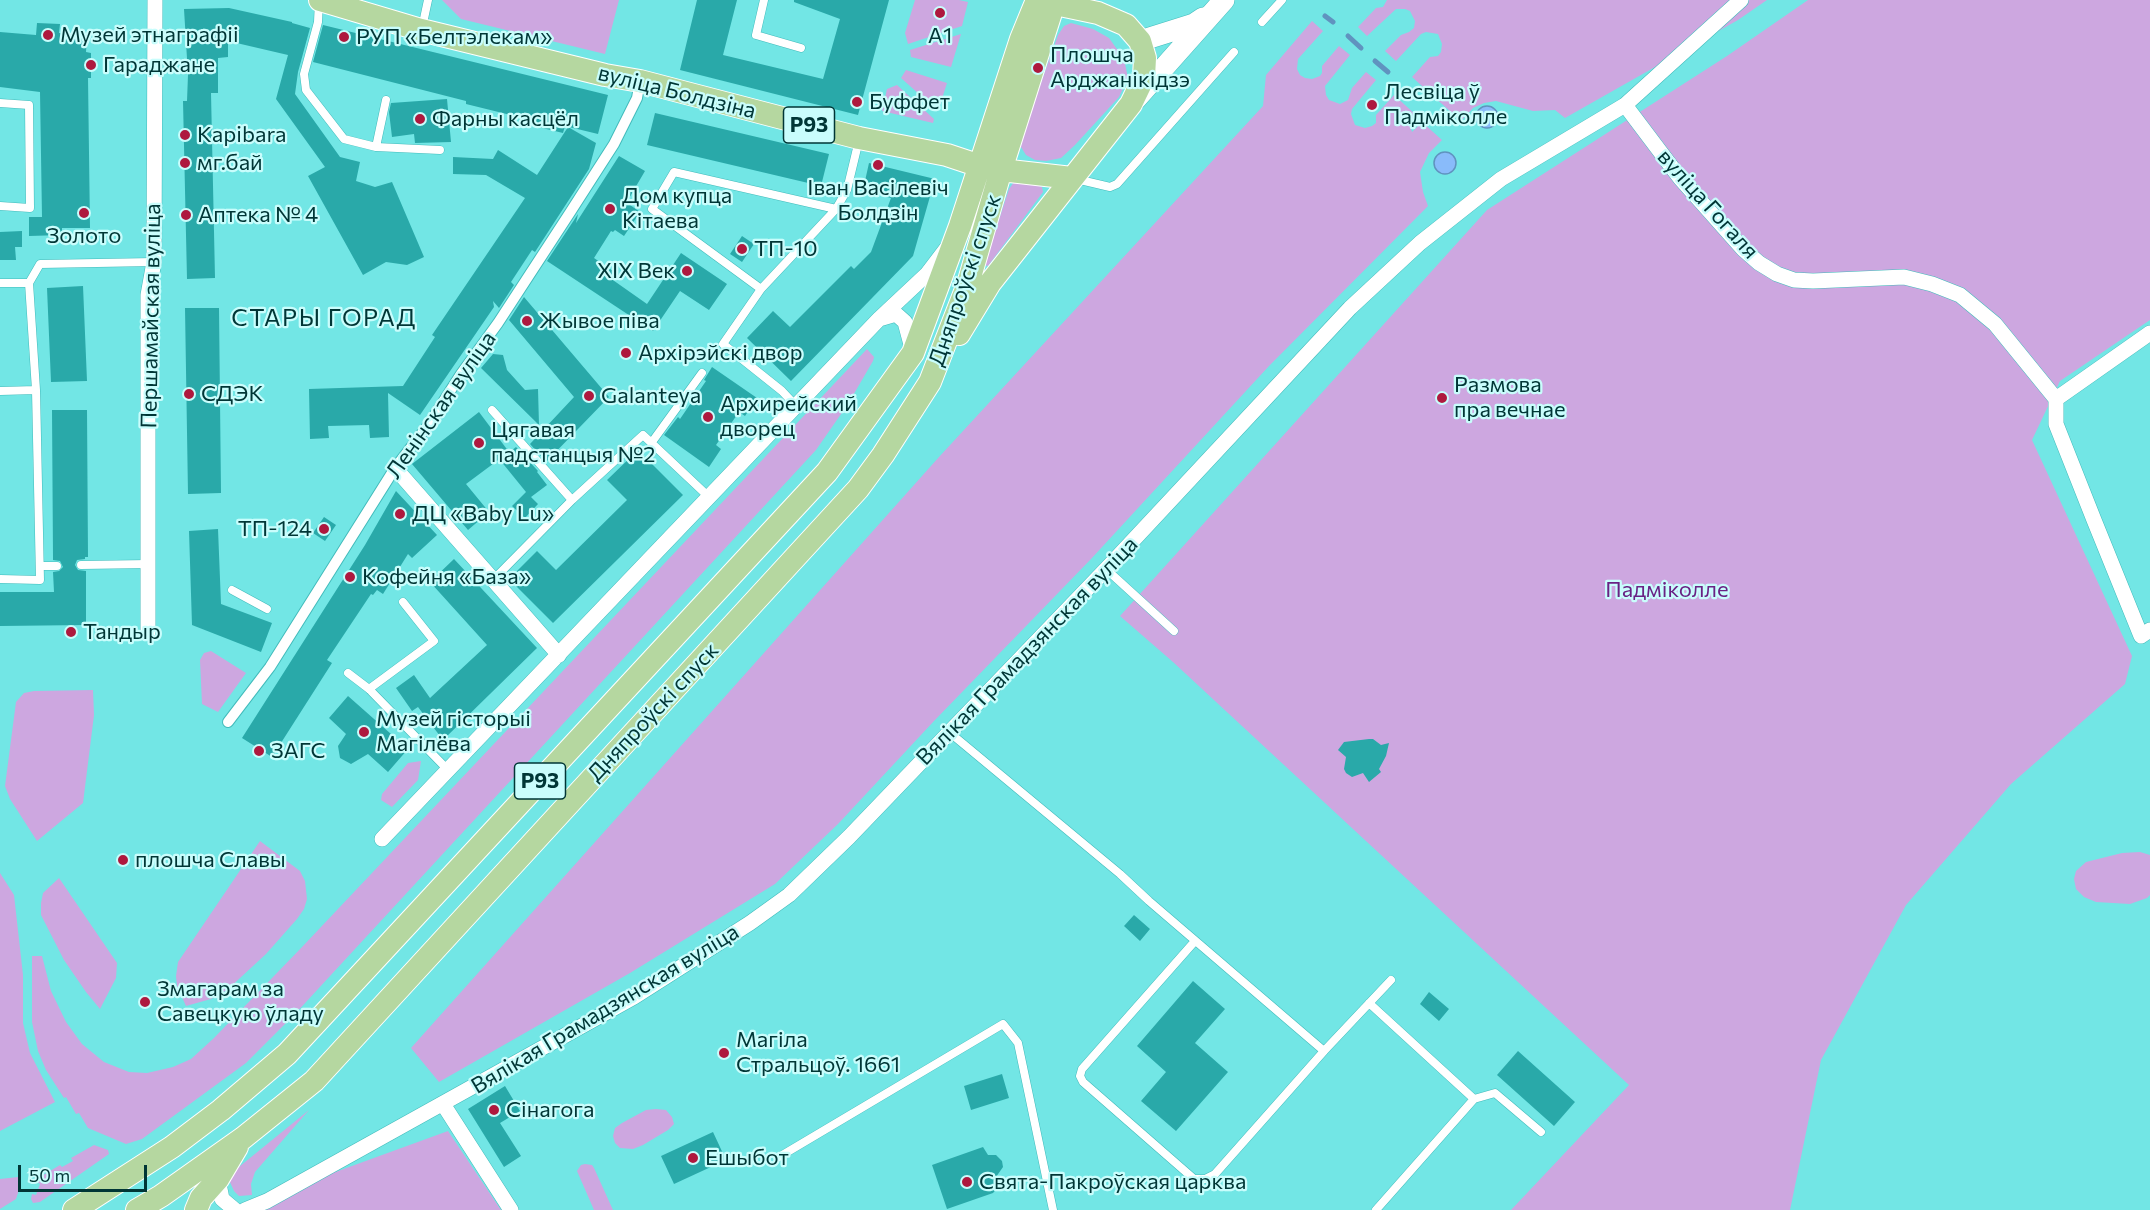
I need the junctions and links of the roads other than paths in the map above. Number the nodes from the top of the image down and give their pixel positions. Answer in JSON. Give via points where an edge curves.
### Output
{"nodes":[{"id":1,"x":154,"y":0,"type":"edge"},
{"id":2,"x":319,"y":0,"type":"edge"},
{"id":3,"x":428,"y":0,"type":"edge"},
{"id":4,"x":764,"y":0,"type":"edge"},
{"id":5,"x":1282,"y":0,"type":"edge"},
{"id":6,"x":1741,"y":0,"type":"edge"},
{"id":7,"x":1044,"y":1,"type":"edge"},
{"id":8,"x":1219,"y":6,"type":"edge"},
{"id":9,"x":1262,"y":22,"type":"dead end"},
{"id":10,"x":421,"y":30,"type":"junction"},
{"id":11,"x":1140,"y":41,"type":"junction"},
{"id":12,"x":801,"y":48,"type":"dead end"},
{"id":13,"x":1234,"y":52,"type":"dead end"},
{"id":14,"x":640,"y":81,"type":"junction"},
{"id":15,"x":386,"y":100,"type":"dead end"},
{"id":16,"x":0,"y":103,"type":"edge"},
{"id":17,"x":1131,"y":104,"type":"junction"},
{"id":18,"x":1625,"y":105,"type":"junction"},
{"id":19,"x":859,"y":138,"type":"junction"},
{"id":20,"x":376,"y":147,"type":"junction"},
{"id":21,"x":440,"y":150,"type":"dead end"},
{"id":22,"x":990,"y":168,"type":"junction"},
{"id":23,"x":1072,"y":178,"type":"junction"},
{"id":24,"x":0,"y":206,"type":"edge"},
{"id":25,"x":836,"y":209,"type":"junction"},
{"id":26,"x":956,"y":236,"type":"junction"},
{"id":27,"x":154,"y":262,"type":"junction"},
{"id":28,"x":0,"y":283,"type":"edge"},
{"id":29,"x":29,"y":283,"type":"junction"},
{"id":30,"x":761,"y":289,"type":"junction"},
{"id":31,"x":879,"y":319,"type":"junction"},
{"id":32,"x":2150,"y":333,"type":"edge"},
{"id":33,"x":913,"y":353,"type":"junction"},
{"id":34,"x":702,"y":374,"type":"dead end"},
{"id":35,"x":930,"y":382,"type":"junction"},
{"id":36,"x":36,"y":390,"type":"junction"},
{"id":37,"x":0,"y":391,"type":"edge"},
{"id":38,"x":2056,"y":399,"type":"junction"},
{"id":39,"x":796,"y":406,"type":"junction"},
{"id":40,"x":492,"y":410,"type":"dead end"},
{"id":41,"x":652,"y":442,"type":"junction"},
{"id":42,"x":395,"y":468,"type":"junction"},
{"id":43,"x":709,"y":497,"type":"junction"},
{"id":44,"x":572,"y":500,"type":"junction"},
{"id":45,"x":148,"y":564,"type":"junction"},
{"id":46,"x":81,"y":565,"type":"dead end"},
{"id":47,"x":40,"y":566,"type":"junction"},
{"id":48,"x":57,"y":566,"type":"dead end"},
{"id":49,"x":1106,"y":568,"type":"junction"},
{"id":50,"x":0,"y":579,"type":"edge"},
{"id":51,"x":493,"y":580,"type":"junction"},
{"id":52,"x":232,"y":590,"type":"dead end"},
{"id":53,"x":403,"y":602,"type":"dead end"},
{"id":54,"x":267,"y":609,"type":"dead end"},
{"id":55,"x":1174,"y":631,"type":"dead end"},
{"id":56,"x":148,"y":632,"type":"dead end"},
{"id":57,"x":2146,"y":633,"type":"edge"},
{"id":58,"x":559,"y":655,"type":"junction"},
{"id":59,"x":348,"y":673,"type":"dead end"},
{"id":60,"x":369,"y":689,"type":"junction"},
{"id":61,"x":228,"y":722,"type":"dead end"},
{"id":62,"x":950,"y":732,"type":"junction"},
{"id":63,"x":448,"y":770,"type":"junction"},
{"id":64,"x":382,"y":839,"type":"dead end"},
{"id":65,"x":1196,"y":941,"type":"junction"},
{"id":66,"x":1391,"y":980,"type":"dead end"},
{"id":67,"x":1370,"y":1003,"type":"junction"},
{"id":68,"x":1324,"y":1051,"type":"junction"},
{"id":69,"x":1474,"y":1099,"type":"junction"},
{"id":70,"x":443,"y":1104,"type":"junction"},
{"id":71,"x":1541,"y":1132,"type":"dead end"},
{"id":72,"x":243,"y":1138,"type":"junction"},
{"id":73,"x":779,"y":1157,"type":"dead end"},
{"id":74,"x":132,"y":1173,"type":"junction"},
{"id":75,"x":218,"y":1179,"type":"junction"},
{"id":76,"x":163,"y":1203,"type":"edge"},
{"id":77,"x":74,"y":1210,"type":"edge"},
{"id":78,"x":137,"y":1210,"type":"edge"},
{"id":79,"x":196,"y":1210,"type":"edge"},
{"id":80,"x":235,"y":1210,"type":"edge"},
{"id":81,"x":244,"y":1210,"type":"edge"},
{"id":82,"x":511,"y":1210,"type":"edge"},
{"id":83,"x":1053,"y":1210,"type":"edge"},
{"id":84,"x":1376,"y":1210,"type":"edge"}],
"edges":[{"from":1,"to":27,"type":"street","name":"Першамайская вуліца"},
{"from":2,"to":10,"type":"main road","name":"вуліца Болдзіна","number":"Р93"},
{"from":2,"to":20,"type":"lane","via":[[318,22],[304,74],[306,90],[344,139]]},
{"from":3,"to":10,"type":"lane"},
{"from":4,"to":12,"type":"lane","via":[[756,35]]},
{"from":5,"to":9,"type":"lane"},
{"from":6,"to":18,"type":"street","name":"Вялікая Грамадзянская вуліца"},
{"from":7,"to":11,"type":"main road","via":[[1098,13],[1126,25]]},
{"from":7,"to":22,"type":"main road","number":"Р93"},
{"from":8,"to":11,"type":"main road","via":[[1194,24]]},
{"from":8,"to":17,"type":"main road"},
{"from":10,"to":14,"type":"main road","name":"вуліца Болдзіна","number":"Р93"},
{"from":11,"to":17,"type":"main road","via":[[1145,58],[1144,77]]},
{"from":13,"to":23,"type":"lane","via":[[1117,183],[1110,188]]},
{"from":14,"to":19,"type":"main road","name":"вуліца Болдзіна","number":"Р93"},
{"from":14,"to":42,"type":"street","name":"Ленінская вуліца","via":[[631,112],[608,154],[498,323]]},
{"from":15,"to":20,"type":"lane"},
{"from":16,"to":24,"type":"lane","via":[[29,105],[30,207]]},
{"from":17,"to":23,"type":"main road"},
{"from":18,"to":38,"type":"street","name":"вуліца Гогаля","via":[[1680,178],[1759,263],[1794,280],[1904,277],[1960,296],[1995,324]]},
{"from":18,"to":49,"type":"street","name":"Вялікая Грамадзянская вуліца","via":[[1501,179],[1420,243],[1350,308]]},
{"from":19,"to":22,"type":"main road","name":"вуліца Болдзіна","number":"Р93","via":[[947,155]]},
{"from":19,"to":25,"type":"lane","via":[[847,190]]},
{"from":20,"to":21,"type":"lane"},
{"from":22,"to":23,"type":"main road","name":"вуліца Болдзіна"},
{"from":22,"to":26,"type":"main road","name":"Дняпроўскі спуск","number":"Р93"},
{"from":22,"to":35,"type":"main road","name":"Дняпроўскі спуск","number":"Р93","via":[[968,284]]},
{"from":23,"to":35,"type":"main road","via":[[990,283]]},
{"from":25,"to":30,"type":"lane"},
{"from":25,"to":30,"type":"lane","via":[[674,172],[652,209]]},
{"from":26,"to":31,"type":"street","via":[[927,274]]},
{"from":26,"to":33,"type":"main road","name":"Дняпроўскі спуск","number":"Р93"},
{"from":27,"to":29,"type":"lane","via":[[40,264]]},
{"from":27,"to":45,"type":"street","name":"Першамайская вуліца","via":[[148,295]]},
{"from":28,"to":29,"type":"lane"},
{"from":29,"to":36,"type":"lane"},
{"from":30,"to":39,"type":"lane","via":[[723,344]]},
{"from":31,"to":33,"type":"street","via":[[896,314],[904,321]]},
{"from":31,"to":39,"type":"street"},
{"from":32,"to":38,"type":"street"},
{"from":33,"to":74,"type":"main road","name":"Дняпроўскі спуск","number":"Р93","via":[[827,472],[287,1054],[221,1110]]},
{"from":34,"to":41,"type":"lane"},
{"from":35,"to":72,"type":"main road","name":"Дняпроўскі спуск","number":"Р93","via":[[858,489],[314,1081]]},
{"from":36,"to":37,"type":"lane"},
{"from":36,"to":47,"type":"lane"},
{"from":38,"to":57,"type":"street","via":[[2056,424]]},
{"from":39,"to":43,"type":"street"},
{"from":40,"to":44,"type":"lane"},
{"from":41,"to":43,"type":"lane"},
{"from":41,"to":44,"type":"lane","via":[[643,435]]},
{"from":42,"to":51,"type":"street"},
{"from":42,"to":61,"type":"street","name":"Ленінская вуліца","via":[[270,667]]},
{"from":43,"to":58,"type":"street"},
{"from":44,"to":51,"type":"lane"},
{"from":45,"to":46,"type":"lane"},
{"from":45,"to":56,"type":"street","name":"Першамайская вуліца"},
{"from":47,"to":48,"type":"lane"},
{"from":47,"to":50,"type":"lane","via":[[40,580]]},
{"from":49,"to":55,"type":"lane"},
{"from":49,"to":62,"type":"street","name":"Вялікая Грамадзянская вуліца"},
{"from":51,"to":58,"type":"street"},
{"from":52,"to":54,"type":"lane"},
{"from":53,"to":60,"type":"lane","via":[[434,642]]},
{"from":58,"to":63,"type":"street"},
{"from":59,"to":60,"type":"lane"},
{"from":60,"to":63,"type":"lane"},
{"from":62,"to":65,"type":"lane"},
{"from":62,"to":70,"type":"street","name":"Вялікая Грамадзянская вуліца","via":[[789,895],[634,997]]},
{"from":63,"to":64,"type":"street"},
{"from":65,"to":68,"type":"lane"},
{"from":65,"to":68,"type":"lane","via":[[1082,1069],[1080,1076],[1194,1179],[1215,1174]]},
{"from":66,"to":67,"type":"lane"},
{"from":67,"to":68,"type":"lane"},
{"from":67,"to":69,"type":"lane"},
{"from":69,"to":71,"type":"lane","via":[[1495,1093]]},
{"from":69,"to":84,"type":"lane"},
{"from":70,"to":81,"type":"street","name":"Вялікая Грамадзянская вуліца"},
{"from":70,"to":82,"type":"street"},
{"from":72,"to":75,"type":"main road"},
{"from":72,"to":76,"type":"main road","name":"Дняпроўскі спуск","number":"Р93"},
{"from":73,"to":83,"type":"lane","via":[[1003,1024],[1018,1043]]},
{"from":74,"to":76,"type":"main road"},
{"from":74,"to":77,"type":"main road","number":"Р93"},
{"from":74,"to":78,"type":"main road"},
{"from":75,"to":79,"type":"main road"},
{"from":75,"to":80,"type":"street","via":[[222,1199]]},
{"from":76,"to":78,"type":"main road","number":"Р93"}]}
